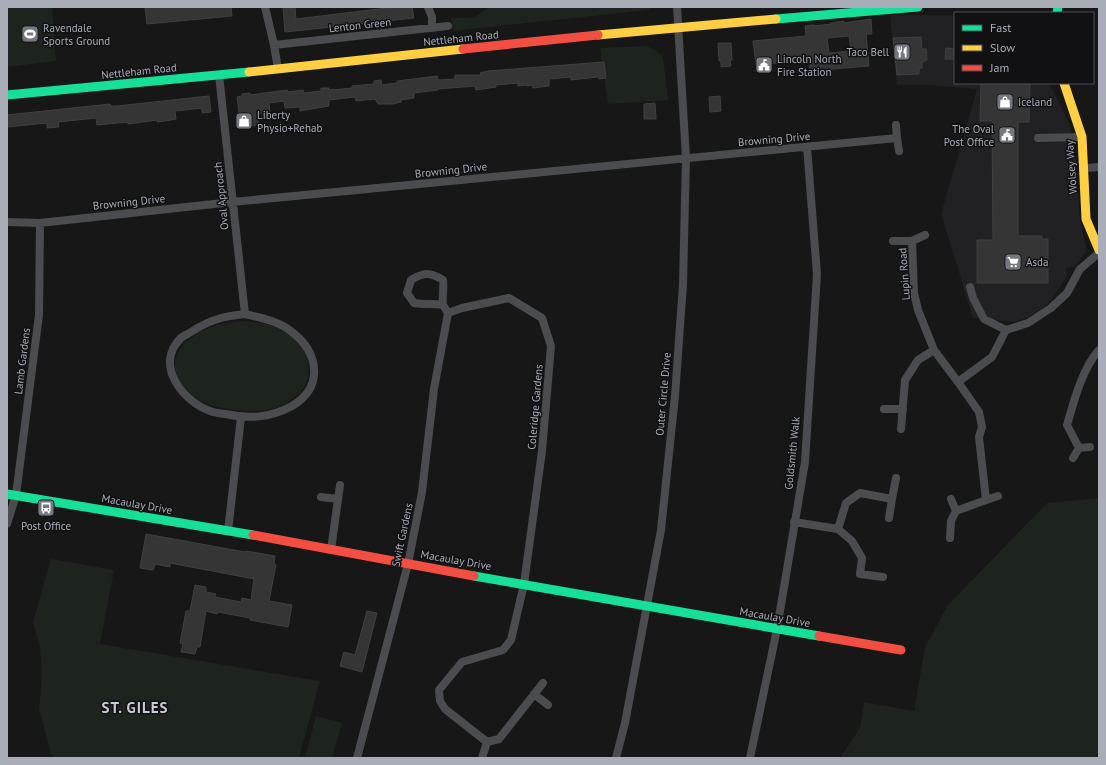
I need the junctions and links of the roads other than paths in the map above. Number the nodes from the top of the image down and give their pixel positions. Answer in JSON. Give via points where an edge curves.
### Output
{"nodes":[{"id":1,"x":265,"y":7,"type":"edge"},
{"id":2,"x":428,"y":7,"type":"edge"},
{"id":3,"x":677,"y":7,"type":"edge"},
{"id":4,"x":918,"y":7,"type":"edge"},
{"id":5,"x":448,"y":26,"type":"dead end"},
{"id":6,"x":678,"y":27,"type":"junction"},
{"id":7,"x":432,"y":28,"type":"junction"},
{"id":8,"x":274,"y":45,"type":"junction"},
{"id":9,"x":278,"y":69,"type":"junction"},
{"id":10,"x":219,"y":75,"type":"junction"},
{"id":11,"x":1064,"y":84,"type":"edge"},
{"id":12,"x":7,"y":96,"type":"edge"},
{"id":13,"x":896,"y":125,"type":"dead end"},
{"id":14,"x":1082,"y":137,"type":"junction"},
{"id":15,"x":897,"y":138,"type":"junction"},
{"id":16,"x":1038,"y":138,"type":"dead end"},
{"id":17,"x":807,"y":147,"type":"junction"},
{"id":18,"x":899,"y":152,"type":"dead end"},
{"id":19,"x":686,"y":158,"type":"junction"},
{"id":20,"x":1099,"y":167,"type":"edge"},
{"id":21,"x":1084,"y":168,"type":"junction"},
{"id":22,"x":232,"y":202,"type":"junction"},
{"id":23,"x":7,"y":222,"type":"edge"},
{"id":24,"x":40,"y":223,"type":"junction"},
{"id":25,"x":925,"y":235,"type":"dead end"},
{"id":26,"x":893,"y":241,"type":"dead end"},
{"id":27,"x":912,"y":241,"type":"junction"},
{"id":28,"x":1099,"y":252,"type":"edge"},
{"id":29,"x":970,"y":287,"type":"dead end"},
{"id":30,"x":444,"y":305,"type":"junction"},
{"id":31,"x":448,"y":313,"type":"junction"},
{"id":32,"x":245,"y":314,"type":"junction"},
{"id":33,"x":1006,"y":330,"type":"junction"},
{"id":34,"x":934,"y":350,"type":"junction"},
{"id":35,"x":1099,"y":350,"type":"edge"},
{"id":36,"x":958,"y":382,"type":"junction"},
{"id":37,"x":884,"y":409,"type":"dead end"},
{"id":38,"x":903,"y":409,"type":"junction"},
{"id":39,"x":241,"y":417,"type":"junction"},
{"id":40,"x":901,"y":429,"type":"dead end"},
{"id":41,"x":1090,"y":447,"type":"dead end"},
{"id":42,"x":1079,"y":448,"type":"junction"},
{"id":43,"x":1074,"y":458,"type":"dead end"},
{"id":44,"x":896,"y":478,"type":"dead end"},
{"id":45,"x":340,"y":485,"type":"dead end"},
{"id":46,"x":11,"y":494,"type":"edge"},
{"id":47,"x":998,"y":496,"type":"dead end"},
{"id":48,"x":321,"y":497,"type":"dead end"},
{"id":49,"x":338,"y":499,"type":"junction"},
{"id":50,"x":892,"y":499,"type":"junction"},
{"id":51,"x":951,"y":499,"type":"dead end"},
{"id":52,"x":986,"y":500,"type":"junction"},
{"id":53,"x":956,"y":511,"type":"junction"},
{"id":54,"x":889,"y":518,"type":"dead end"},
{"id":55,"x":794,"y":522,"type":"junction"},
{"id":56,"x":7,"y":524,"type":"edge"},
{"id":57,"x":838,"y":529,"type":"junction"},
{"id":58,"x":228,"y":531,"type":"junction"},
{"id":59,"x":950,"y":538,"type":"dead end"},
{"id":60,"x":331,"y":550,"type":"junction"},
{"id":61,"x":408,"y":564,"type":"junction"},
{"id":62,"x":883,"y":577,"type":"dead end"},
{"id":63,"x":524,"y":584,"type":"junction"},
{"id":64,"x":648,"y":606,"type":"junction"},
{"id":65,"x":776,"y":629,"type":"junction"},
{"id":66,"x":901,"y":650,"type":"dead end"},
{"id":67,"x":543,"y":683,"type":"dead end"},
{"id":68,"x":534,"y":694,"type":"junction"},
{"id":69,"x":548,"y":705,"type":"dead end"},
{"id":70,"x":487,"y":742,"type":"junction"},
{"id":71,"x":357,"y":758,"type":"edge"},
{"id":72,"x":482,"y":758,"type":"edge"},
{"id":73,"x":616,"y":758,"type":"edge"},
{"id":74,"x":750,"y":758,"type":"edge"}],
"edges":[{"from":1,"to":8,"type":"street"},
{"from":2,"to":7,"type":"street","via":[[432,16]]},
{"from":3,"to":6,"type":"street","name":"Outer Circle Drive"},
{"from":4,"to":6,"type":"street","name":"Nettleham Road"},
{"from":5,"to":7,"type":"street","name":"Lenton Green"},
{"from":6,"to":9,"type":"street","name":"Nettleham Road"},
{"from":6,"to":19,"type":"street","name":"Outer Circle Drive"},
{"from":7,"to":8,"type":"street","name":"Lenton Green"},
{"from":8,"to":9,"type":"street"},
{"from":9,"to":10,"type":"street","name":"Nettleham Road"},
{"from":10,"to":12,"type":"street","name":"Nettleham Road"},
{"from":10,"to":22,"type":"street","name":"Oval Approach"},
{"from":11,"to":14,"type":"street","name":"Wolsey Way"},
{"from":13,"to":15,"type":"street"},
{"from":14,"to":16,"type":"street","name":"Wolsey Way"},
{"from":14,"to":21,"type":"street","name":"Wolsey Way"},
{"from":15,"to":17,"type":"street","name":"Browning Drive"},
{"from":15,"to":18,"type":"street"},
{"from":17,"to":19,"type":"street","name":"Browning Drive"},
{"from":17,"to":55,"type":"street","name":"Goldsmith Walk","via":[[817,274],[805,462]]},
{"from":19,"to":22,"type":"street","name":"Browning Drive"},
{"from":19,"to":64,"type":"street","name":"Outer Circle Drive","via":[[683,284],[675,396],[661,530]]},
{"from":20,"to":21,"type":"street"},
{"from":21,"to":28,"type":"street","name":"Wolsey Way","via":[[1086,219]]},
{"from":22,"to":24,"type":"street","name":"Browning Drive"},
{"from":22,"to":32,"type":"street","name":"Oval Approach"},
{"from":23,"to":24,"type":"street","name":"Browning Drive"},
{"from":24,"to":46,"type":"street","name":"Lamb Gardens","via":[[39,315]]},
{"from":25,"to":27,"type":"street","name":"Lupin Road"},
{"from":26,"to":27,"type":"street","name":"Lupin Road"},
{"from":27,"to":34,"type":"street","name":"Lupin Road","via":[[914,293]]},
{"from":28,"to":33,"type":"street","via":[[1080,269],[1067,293],[1052,308],[1028,323]]},
{"from":29,"to":33,"type":"street","via":[[984,319]]},
{"from":30,"to":30,"type":"street","via":[[414,303],[407,293],[411,280],[422,274],[434,275],[443,280]]},
{"from":30,"to":31,"type":"street"},
{"from":31,"to":61,"type":"street","name":"Swift Gardens","via":[[434,389],[422,492]]},
{"from":31,"to":63,"type":"street","name":"Coleridge Gardens","via":[[509,298],[542,318],[551,346],[542,451]]},
{"from":32,"to":39,"type":"street","via":[[273,321],[292,331],[306,344],[315,370],[310,391],[302,399],[276,413],[260,417]]},
{"from":32,"to":39,"type":"street","via":[[208,322],[181,338],[172,350],[169,366],[174,381],[190,399],[210,412]]},
{"from":33,"to":36,"type":"street","via":[[992,357]]},
{"from":34,"to":36,"type":"street","name":"Lupin Road"},
{"from":34,"to":38,"type":"street","via":[[918,360],[905,380]]},
{"from":35,"to":42,"type":"street","via":[[1092,358],[1067,426]]},
{"from":36,"to":52,"type":"street","name":"Lupin Road","via":[[979,412]]},
{"from":37,"to":38,"type":"street"},
{"from":38,"to":40,"type":"street"},
{"from":39,"to":58,"type":"street"},
{"from":41,"to":42,"type":"street"},
{"from":42,"to":43,"type":"street"},
{"from":44,"to":50,"type":"street"},
{"from":45,"to":49,"type":"street"},
{"from":46,"to":56,"type":"street","name":"Lamb Gardens"},
{"from":46,"to":58,"type":"street","name":"Macaulay Drive"},
{"from":47,"to":52,"type":"street"},
{"from":48,"to":49,"type":"street"},
{"from":49,"to":60,"type":"street"},
{"from":50,"to":54,"type":"street"},
{"from":50,"to":57,"type":"street","via":[[860,493],[846,503]]},
{"from":51,"to":53,"type":"street"},
{"from":52,"to":53,"type":"street"},
{"from":53,"to":59,"type":"street","via":[[951,521]]},
{"from":55,"to":57,"type":"street"},
{"from":55,"to":65,"type":"street","name":"Goldsmith Walk"},
{"from":57,"to":62,"type":"street","via":[[852,541],[862,558],[860,574]]},
{"from":58,"to":60,"type":"street","name":"Macaulay Drive"},
{"from":60,"to":61,"type":"street","name":"Macaulay Drive"},
{"from":61,"to":63,"type":"street","name":"Macaulay Drive"},
{"from":61,"to":71,"type":"street","name":"Swift Gardens"},
{"from":63,"to":64,"type":"street","name":"Macaulay Drive"},
{"from":63,"to":70,"type":"street","name":"Coleridge Gardens","via":[[511,640],[503,650],[462,662],[439,690],[440,701],[445,709]]},
{"from":64,"to":65,"type":"street","name":"Macaulay Drive"},
{"from":64,"to":73,"type":"street","name":"Outer Circle Drive"},
{"from":65,"to":66,"type":"street","name":"Macaulay Drive"},
{"from":65,"to":74,"type":"street","name":"Goldsmith Walk"},
{"from":67,"to":68,"type":"street"},
{"from":68,"to":69,"type":"street"},
{"from":68,"to":70,"type":"street","via":[[499,739]]},
{"from":70,"to":72,"type":"street"}]}
